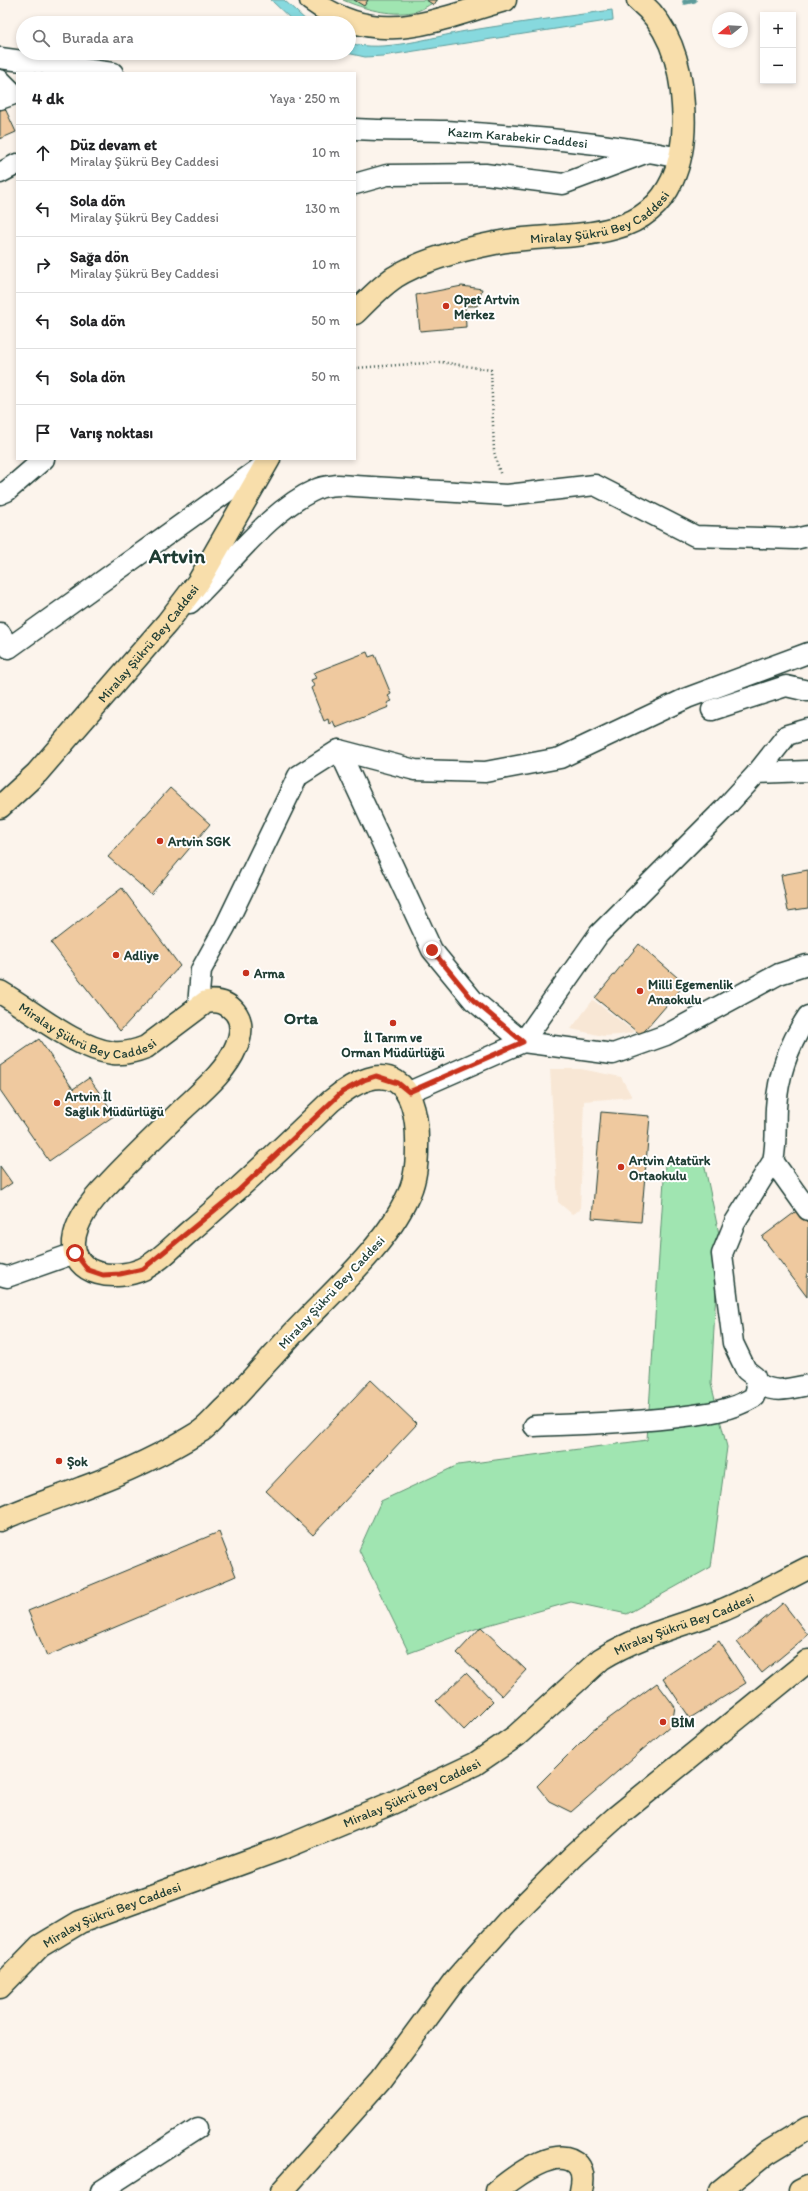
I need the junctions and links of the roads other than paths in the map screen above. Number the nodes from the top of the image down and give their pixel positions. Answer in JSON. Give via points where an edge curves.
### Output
{"nodes":[{"id":1,"x":311,"y":0,"type":"edge"},
{"id":2,"x":505,"y":0,"type":"edge"},
{"id":3,"x":649,"y":2,"type":"edge"},
{"id":4,"x":336,"y":16,"type":"edge"},
{"id":5,"x":356,"y":23,"type":"edge"},
{"id":6,"x":0,"y":58,"type":"edge"},
{"id":7,"x":105,"y":72,"type":"edge"},
{"id":8,"x":0,"y":80,"type":"edge"},
{"id":9,"x":10,"y":98,"type":"edge"},
{"id":10,"x":356,"y":129,"type":"edge"},
{"id":11,"x":650,"y":152,"type":"junction"},
{"id":12,"x":680,"y":158,"type":"junction"},
{"id":13,"x":16,"y":165,"type":"edge"},
{"id":14,"x":0,"y":173,"type":"edge"},
{"id":15,"x":356,"y":184,"type":"edge"},
{"id":16,"x":356,"y":312,"type":"edge"},
{"id":17,"x":43,"y":460,"type":"edge"},
{"id":18,"x":268,"y":461,"type":"edge"},
{"id":19,"x":0,"y":494,"type":"edge"},
{"id":20,"x":808,"y":536,"type":"edge"},
{"id":21,"x":167,"y":623,"type":"junction"},
{"id":22,"x":0,"y":633,"type":"edge"},
{"id":23,"x":808,"y":653,"type":"edge"},
{"id":24,"x":808,"y":690,"type":"edge"},
{"id":25,"x":712,"y":710,"type":"dead end"},
{"id":26,"x":808,"y":729,"type":"edge"},
{"id":27,"x":339,"y":750,"type":"junction"},
{"id":28,"x":808,"y":771,"type":"edge"},
{"id":29,"x":757,"y":773,"type":"junction"},
{"id":30,"x":0,"y":807,"type":"edge"},
{"id":31,"x":808,"y":966,"type":"edge"},
{"id":32,"x":0,"y":992,"type":"edge"},
{"id":33,"x":198,"y":1006,"type":"junction"},
{"id":34,"x":808,"y":1016,"type":"edge"},
{"id":35,"x":523,"y":1042,"type":"junction"},
{"id":36,"x":409,"y":1092,"type":"junction"},
{"id":37,"x":773,"y":1161,"type":"junction"},
{"id":38,"x":808,"y":1210,"type":"edge"},
{"id":39,"x":75,"y":1253,"type":"junction"},
{"id":40,"x":0,"y":1276,"type":"edge"},
{"id":41,"x":757,"y":1383,"type":"junction"},
{"id":42,"x":808,"y":1385,"type":"edge"},
{"id":43,"x":534,"y":1426,"type":"dead end"},
{"id":44,"x":0,"y":1520,"type":"edge"},
{"id":45,"x":808,"y":1568,"type":"edge"},
{"id":46,"x":808,"y":1661,"type":"edge"},
{"id":47,"x":0,"y":1987,"type":"edge"},
{"id":48,"x":198,"y":2128,"type":"dead end"},
{"id":49,"x":808,"y":2128,"type":"edge"},
{"id":50,"x":808,"y":2187,"type":"edge"},
{"id":51,"x":101,"y":2191,"type":"edge"},
{"id":52,"x":282,"y":2191,"type":"edge"},
{"id":53,"x":497,"y":2191,"type":"edge"},
{"id":54,"x":581,"y":2191,"type":"edge"},
{"id":55,"x":720,"y":2191,"type":"edge"},
{"id":56,"x":800,"y":2191,"type":"edge"}],
"edges":[{"from":1,"to":4,"type":"main road"},
{"from":2,"to":5,"type":"main road","via":[[399,28]]},
{"from":3,"to":12,"type":"main road","name":"Miralay Şükrü Bey Caddesi","via":[[664,31],[679,70],[684,115]]},
{"from":6,"to":7,"type":"street"},
{"from":8,"to":9,"type":"street"},
{"from":10,"to":11,"type":"street","name":"Kazım Karabekir Caddesi","via":[[445,131],[511,136]]},
{"from":11,"to":12,"type":"street","name":"Kazım Karabekir Caddesi"},
{"from":11,"to":15,"type":"street","via":[[563,184],[485,174],[388,175]]},
{"from":12,"to":16,"type":"main road","name":"Miralay Şükrü Bey Caddesi","via":[[671,185],[660,201],[647,213],[631,222],[602,231],[496,242],[439,258],[397,276],[381,287]]},
{"from":13,"to":14,"type":"street"},
{"from":17,"to":19,"type":"street","via":[[7,491]]},
{"from":18,"to":21,"type":"main road","name":"Miralay Şükrü Bey Caddesi","via":[[199,581]]},
{"from":18,"to":22,"type":"street","via":[[9,648]]},
{"from":20,"to":21,"type":"street","via":[[795,539],[695,536],[595,485],[507,495],[338,485],[318,488],[275,515],[210,584]]},
{"from":21,"to":30,"type":"main road","name":"Miralay Şükrü Bey Caddesi","via":[[42,768]]},
{"from":23,"to":27,"type":"street","via":[[687,698],[560,758],[485,772],[415,770]]},
{"from":24,"to":25,"type":"street","via":[[786,686]]},
{"from":26,"to":29,"type":"street","via":[[787,735]]},
{"from":27,"to":33,"type":"street","via":[[298,776],[201,970]]},
{"from":27,"to":35,"type":"street","via":[[432,950],[473,1000]]},
{"from":28,"to":29,"type":"street"},
{"from":29,"to":35,"type":"street","via":[[599,934]]},
{"from":31,"to":35,"type":"street","via":[[779,974],[666,1035],[613,1054]]},
{"from":32,"to":33,"type":"main road","name":"Miralay Şükrü Bey Caddesi","via":[[89,1047],[114,1053],[136,1051],[146,1047]]},
{"from":33,"to":39,"type":"main road","name":"Miralay Şükrü Bey Caddesi","via":[[216,1000],[228,1004],[236,1013],[240,1024],[236,1048],[209,1084],[100,1192],[79,1225],[74,1239]]},
{"from":34,"to":37,"type":"street","via":[[796,1034],[780,1074]]},
{"from":35,"to":36,"type":"street"},
{"from":36,"to":39,"type":"main road","via":[[398,1083],[376,1076],[342,1092],[238,1191],[143,1269],[103,1275],[88,1270]]},
{"from":36,"to":44,"type":"main road","name":"Miralay Şükrü Bey Caddesi","via":[[416,1113],[418,1135],[415,1175],[408,1197],[381,1239],[254,1378],[203,1430],[170,1449],[114,1476]]},
{"from":37,"to":38,"type":"street"},
{"from":37,"to":41,"type":"street","via":[[735,1222],[722,1254],[733,1343],[746,1370],[755,1377]]},
{"from":39,"to":40,"type":"street","via":[[8,1277]]},
{"from":41,"to":42,"type":"street","via":[[772,1391]]},
{"from":41,"to":43,"type":"street","via":[[754,1397],[713,1413],[646,1421]]},
{"from":45,"to":47,"type":"main road","name":"Miralay Şükrü Bey Caddesi","via":[[723,1610],[650,1634],[612,1652],[516,1736],[468,1768],[286,1847],[80,1922],[40,1946]]},
{"from":46,"to":52,"type":"main road","via":[[615,1818],[507,1922],[455,1980],[381,2080]]},
{"from":48,"to":51,"type":"street"},
{"from":49,"to":55,"type":"main road","via":[[768,2153]]},
{"from":50,"to":56,"type":"main road"},
{"from":53,"to":54,"type":"main road","via":[[530,2168],[558,2157],[574,2160],[581,2169]]}]}
